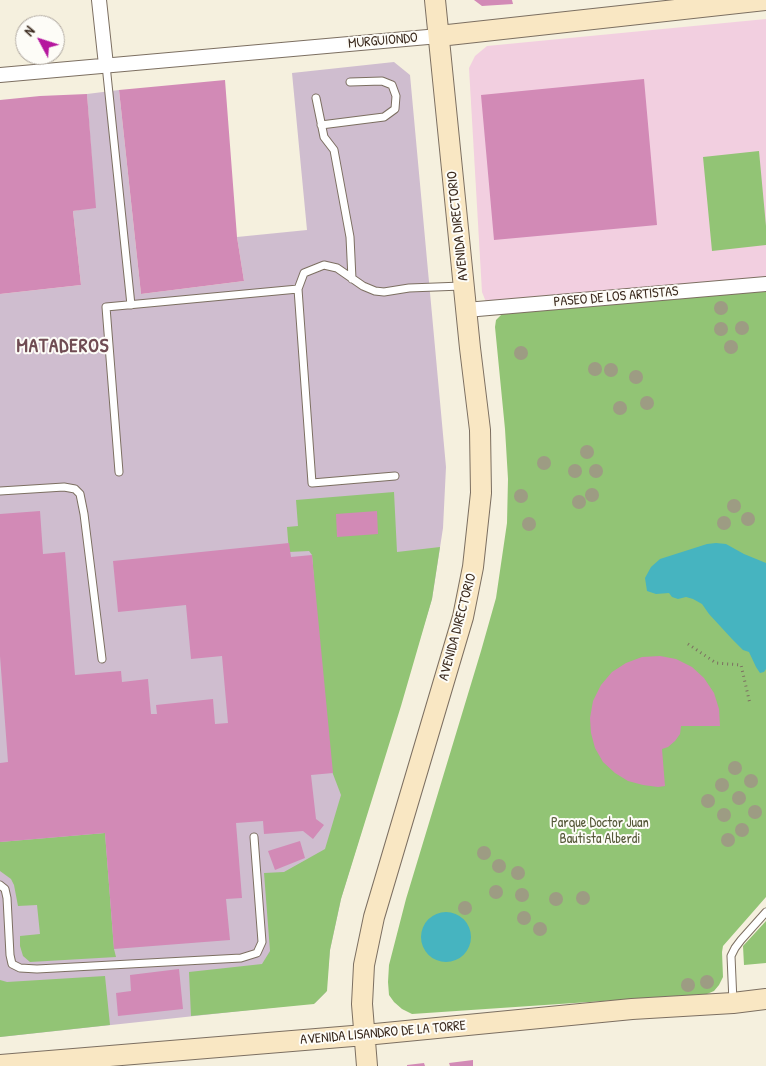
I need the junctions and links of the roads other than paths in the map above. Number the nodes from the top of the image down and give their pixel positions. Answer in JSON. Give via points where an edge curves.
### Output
{"nodes":[{"id":1,"x":99,"y":0,"type":"edge"},
{"id":2,"x":436,"y":0,"type":"edge"},
{"id":3,"x":766,"y":0,"type":"edge"},
{"id":4,"x":439,"y":36,"type":"junction"},
{"id":5,"x":106,"y":65,"type":"junction"},
{"id":6,"x":0,"y":75,"type":"edge"},
{"id":7,"x":350,"y":82,"type":"dead end"},
{"id":8,"x":316,"y":98,"type":"dead end"},
{"id":9,"x":321,"y":125,"type":"junction"},
{"id":10,"x":352,"y":279,"type":"junction"},
{"id":11,"x":766,"y":284,"type":"edge"},
{"id":12,"x":464,"y":286,"type":"junction"},
{"id":13,"x":298,"y":289,"type":"junction"},
{"id":14,"x":131,"y":305,"type":"junction"},
{"id":15,"x":466,"y":310,"type":"junction"},
{"id":16,"x":119,"y":472,"type":"dead end"},
{"id":17,"x":395,"y":476,"type":"dead end"},
{"id":18,"x":0,"y":491,"type":"edge"},
{"id":19,"x":102,"y":660,"type":"dead end"},
{"id":20,"x":254,"y":837,"type":"dead end"},
{"id":21,"x":0,"y":886,"type":"edge"},
{"id":22,"x":766,"y":912,"type":"edge"},
{"id":23,"x":766,"y":999,"type":"edge"},
{"id":24,"x":733,"y":1003,"type":"junction"},
{"id":25,"x":364,"y":1035,"type":"junction"},
{"id":26,"x":0,"y":1065,"type":"edge"},
{"id":27,"x":367,"y":1066,"type":"edge"}],
"edges":[{"from":1,"to":5,"type":"street"},
{"from":2,"to":4,"type":"main road","name":"AVENIDA DIRECTORIO"},
{"from":3,"to":4,"type":"main road","name":"MURGUIONDO"},
{"from":4,"to":5,"type":"street","name":"MURGUIONDO"},
{"from":4,"to":12,"type":"main road","name":"AVENIDA DIRECTORIO"},
{"from":5,"to":6,"type":"street","name":"MURGUIONDO"},
{"from":5,"to":14,"type":"lane"},
{"from":7,"to":9,"type":"lane","via":[[382,81],[392,85],[396,96],[394,109],[384,117]]},
{"from":8,"to":9,"type":"lane"},
{"from":9,"to":10,"type":"lane","via":[[324,137],[334,150],[350,237]]},
{"from":10,"to":12,"type":"lane","via":[[374,291],[384,292]]},
{"from":10,"to":13,"type":"lane","via":[[337,268],[324,265],[304,273]]},
{"from":11,"to":15,"type":"street","name":"PASEO DE LOS ARTISTAS"},
{"from":12,"to":15,"type":"main road","name":"AVENIDA DIRECTORIO"},
{"from":13,"to":14,"type":"lane"},
{"from":13,"to":17,"type":"lane","via":[[312,483]]},
{"from":14,"to":16,"type":"lane","via":[[106,307]]},
{"from":15,"to":25,"type":"main road","name":"AVENIDA DIRECTORIO","via":[[480,430],[481,493],[473,567],[463,617],[374,917],[364,964]]},
{"from":18,"to":19,"type":"lane","via":[[64,487],[75,489],[80,494]]},
{"from":20,"to":21,"type":"lane","via":[[262,942],[257,953],[241,958],[20,968],[12,964],[7,898],[5,889]]},
{"from":22,"to":24,"type":"lane","via":[[731,956]]},
{"from":23,"to":24,"type":"main road","name":"AVENIDA LISANDRO DE LA TORRE"},
{"from":24,"to":25,"type":"main road","name":"AVENIDA LISANDRO DE LA TORRE","via":[[632,1009]]},
{"from":25,"to":26,"type":"main road","name":"AVENIDA LISANDRO DE LA TORRE"},
{"from":25,"to":27,"type":"main road","name":"AVENIDA DIRECTORIO"}]}
